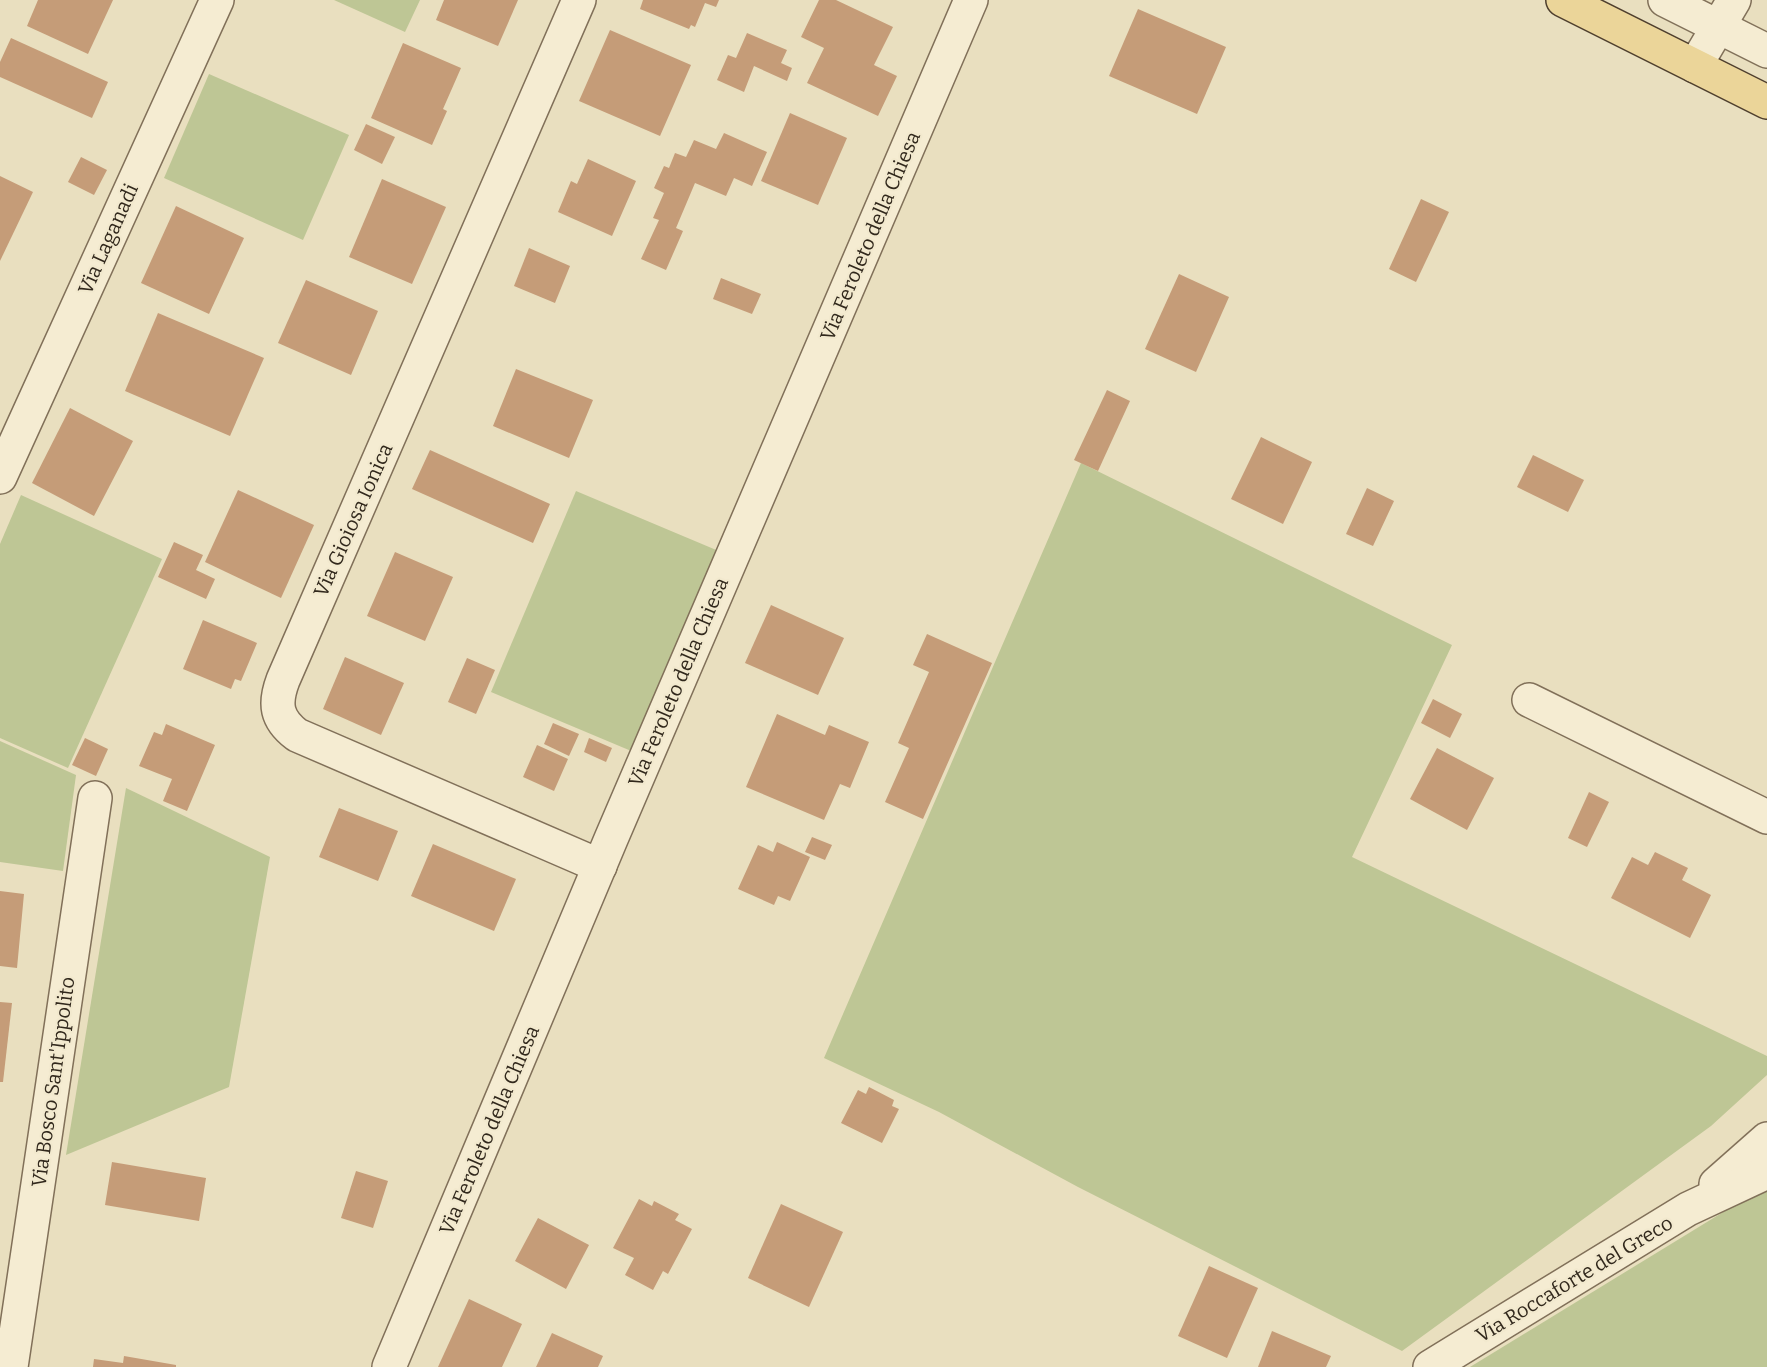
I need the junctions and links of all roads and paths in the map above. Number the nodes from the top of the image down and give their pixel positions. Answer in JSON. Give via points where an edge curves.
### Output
{"nodes":[{"id":1,"x":217,"y":0,"type":"edge"},
{"id":2,"x":579,"y":0,"type":"edge"},
{"id":3,"x":971,"y":0,"type":"edge"},
{"id":4,"x":1563,"y":0,"type":"edge"},
{"id":5,"x":1665,"y":0,"type":"edge"},
{"id":6,"x":1726,"y":13,"type":"edge"},
{"id":7,"x":1767,"y":51,"type":"edge"},
{"id":8,"x":1695,"y":66,"type":"junction"},
{"id":9,"x":1767,"y":102,"type":"edge"},
{"id":10,"x":0,"y":477,"type":"edge"},
{"id":11,"x":1529,"y":699,"type":"dead end"},
{"id":12,"x":95,"y":798,"type":"dead end"},
{"id":13,"x":1767,"y":817,"type":"edge"},
{"id":14,"x":600,"y":866,"type":"junction"},
{"id":15,"x":1767,"y":1139,"type":"edge"},
{"id":16,"x":1767,"y":1172,"type":"edge"},
{"id":17,"x":1688,"y":1209,"type":"junction"},
{"id":18,"x":11,"y":1367,"type":"edge"},
{"id":19,"x":389,"y":1367,"type":"edge"},
{"id":20,"x":1430,"y":1367,"type":"edge"}],
"edges":[{"from":1,"to":10,"type":"street","name":"Via Laganadi"},
{"from":2,"to":14,"type":"street","name":"Via Gioiosa Ionica","via":[[283,680],[278,706],[283,723],[297,735]]},
{"from":3,"to":14,"type":"street","name":"Via Feroleto della Chiesa"},
{"from":4,"to":8,"type":"main road"},
{"from":5,"to":6,"type":"street"},
{"from":6,"to":7,"type":"street"},
{"from":6,"to":8,"type":"street"},
{"from":8,"to":9,"type":"main road"},
{"from":11,"to":13,"type":"street"},
{"from":12,"to":18,"type":"street","name":"Via Bosco Sant'Ippolito"},
{"from":14,"to":19,"type":"street","name":"Via Feroleto della Chiesa"},
{"from":15,"to":17,"type":"street","name":"Via Roccaforte del Greco"},
{"from":16,"to":17,"type":"street","name":"Via Roccaforte del Greco"},
{"from":17,"to":20,"type":"street","name":"Via Roccaforte del Greco"}]}
